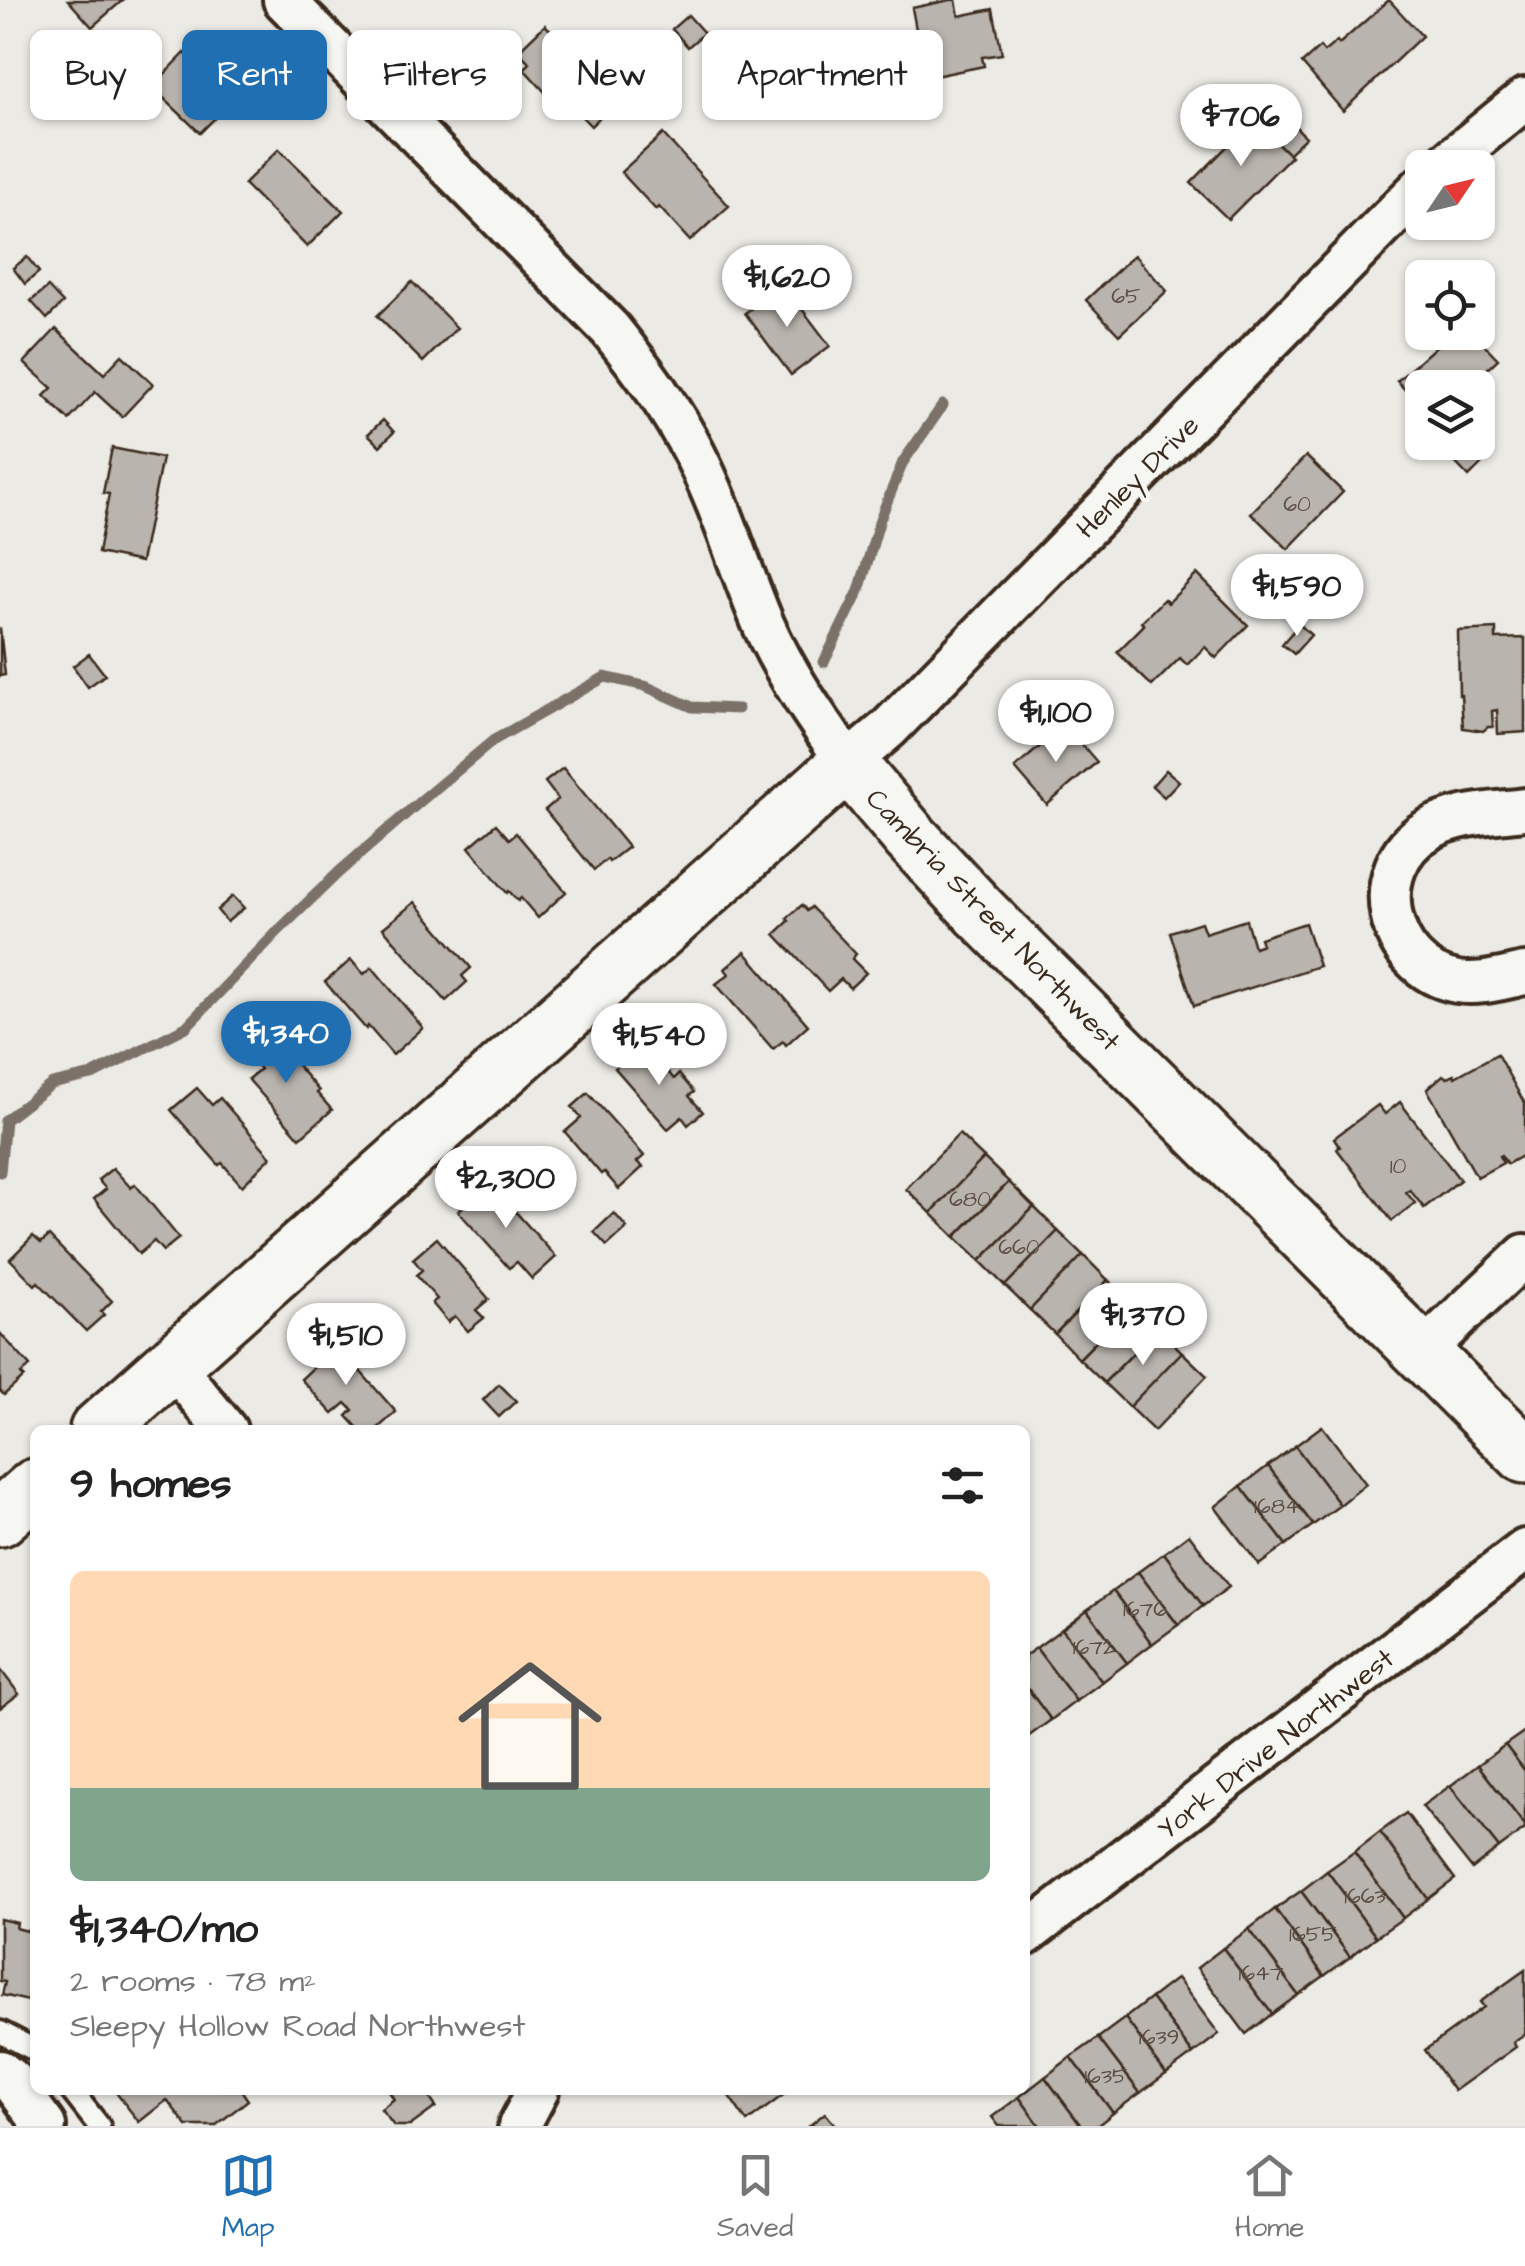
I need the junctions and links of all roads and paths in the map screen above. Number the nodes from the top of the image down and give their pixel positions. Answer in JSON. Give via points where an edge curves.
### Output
{"nodes":[{"id":1,"x":284,"y":0,"type":"edge"},
{"id":2,"x":1525,"y":99,"type":"edge"},
{"id":3,"x":1462,"y":150,"type":"edge"},
{"id":4,"x":1405,"y":203,"type":"edge"},
{"id":5,"x":848,"y":763,"type":"junction"},
{"id":6,"x":1525,"y":809,"type":"edge"},
{"id":7,"x":1525,"y":974,"type":"edge"},
{"id":8,"x":1525,"y":1255,"type":"edge"},
{"id":9,"x":1423,"y":1351,"type":"junction"},
{"id":10,"x":172,"y":1364,"type":"junction"},
{"id":11,"x":104,"y":1425,"type":"edge"},
{"id":12,"x":222,"y":1425,"type":"edge"},
{"id":13,"x":1525,"y":1454,"type":"edge"},
{"id":14,"x":30,"y":1491,"type":"edge"},
{"id":15,"x":0,"y":1518,"type":"edge"},
{"id":16,"x":1525,"y":1550,"type":"edge"},
{"id":17,"x":1030,"y":1931,"type":"edge"},
{"id":18,"x":0,"y":2032,"type":"edge"},
{"id":19,"x":19,"y":2062,"type":"edge"},
{"id":20,"x":30,"y":2088,"type":"edge"},
{"id":21,"x":33,"y":2095,"type":"edge"},
{"id":22,"x":76,"y":2095,"type":"edge"},
{"id":23,"x":536,"y":2095,"type":"edge"},
{"id":24,"x":46,"y":2126,"type":"edge"},
{"id":25,"x":99,"y":2126,"type":"edge"},
{"id":26,"x":520,"y":2126,"type":"edge"}],
"edges":[{"from":1,"to":5,"type":"street","name":"Cambria Street Northwest","via":[[642,368],[697,458],[766,629]]},
{"from":2,"to":3,"type":"street"},
{"from":4,"to":5,"type":"street","name":"Henley Drive"},
{"from":5,"to":9,"type":"street","name":"Cambria Street Northwest","via":[[980,912]]},
{"from":5,"to":10,"type":"street"},
{"from":6,"to":7,"type":"street","via":[[1450,819],[1425,832],[1406,849],[1388,894],[1400,940],[1436,974],[1477,983]]},
{"from":8,"to":9,"type":"street"},
{"from":9,"to":13,"type":"street","name":"Cambria Street Northwest"},
{"from":10,"to":11,"type":"street"},
{"from":10,"to":12,"type":"street"},
{"from":14,"to":15,"type":"street"},
{"from":16,"to":17,"type":"street","name":"York Drive Northwest"},
{"from":18,"to":19,"type":"lane"},
{"from":19,"to":20,"type":"street"},
{"from":21,"to":24,"type":"street"},
{"from":22,"to":25,"type":"lane"},
{"from":23,"to":26,"type":"street"}]}
